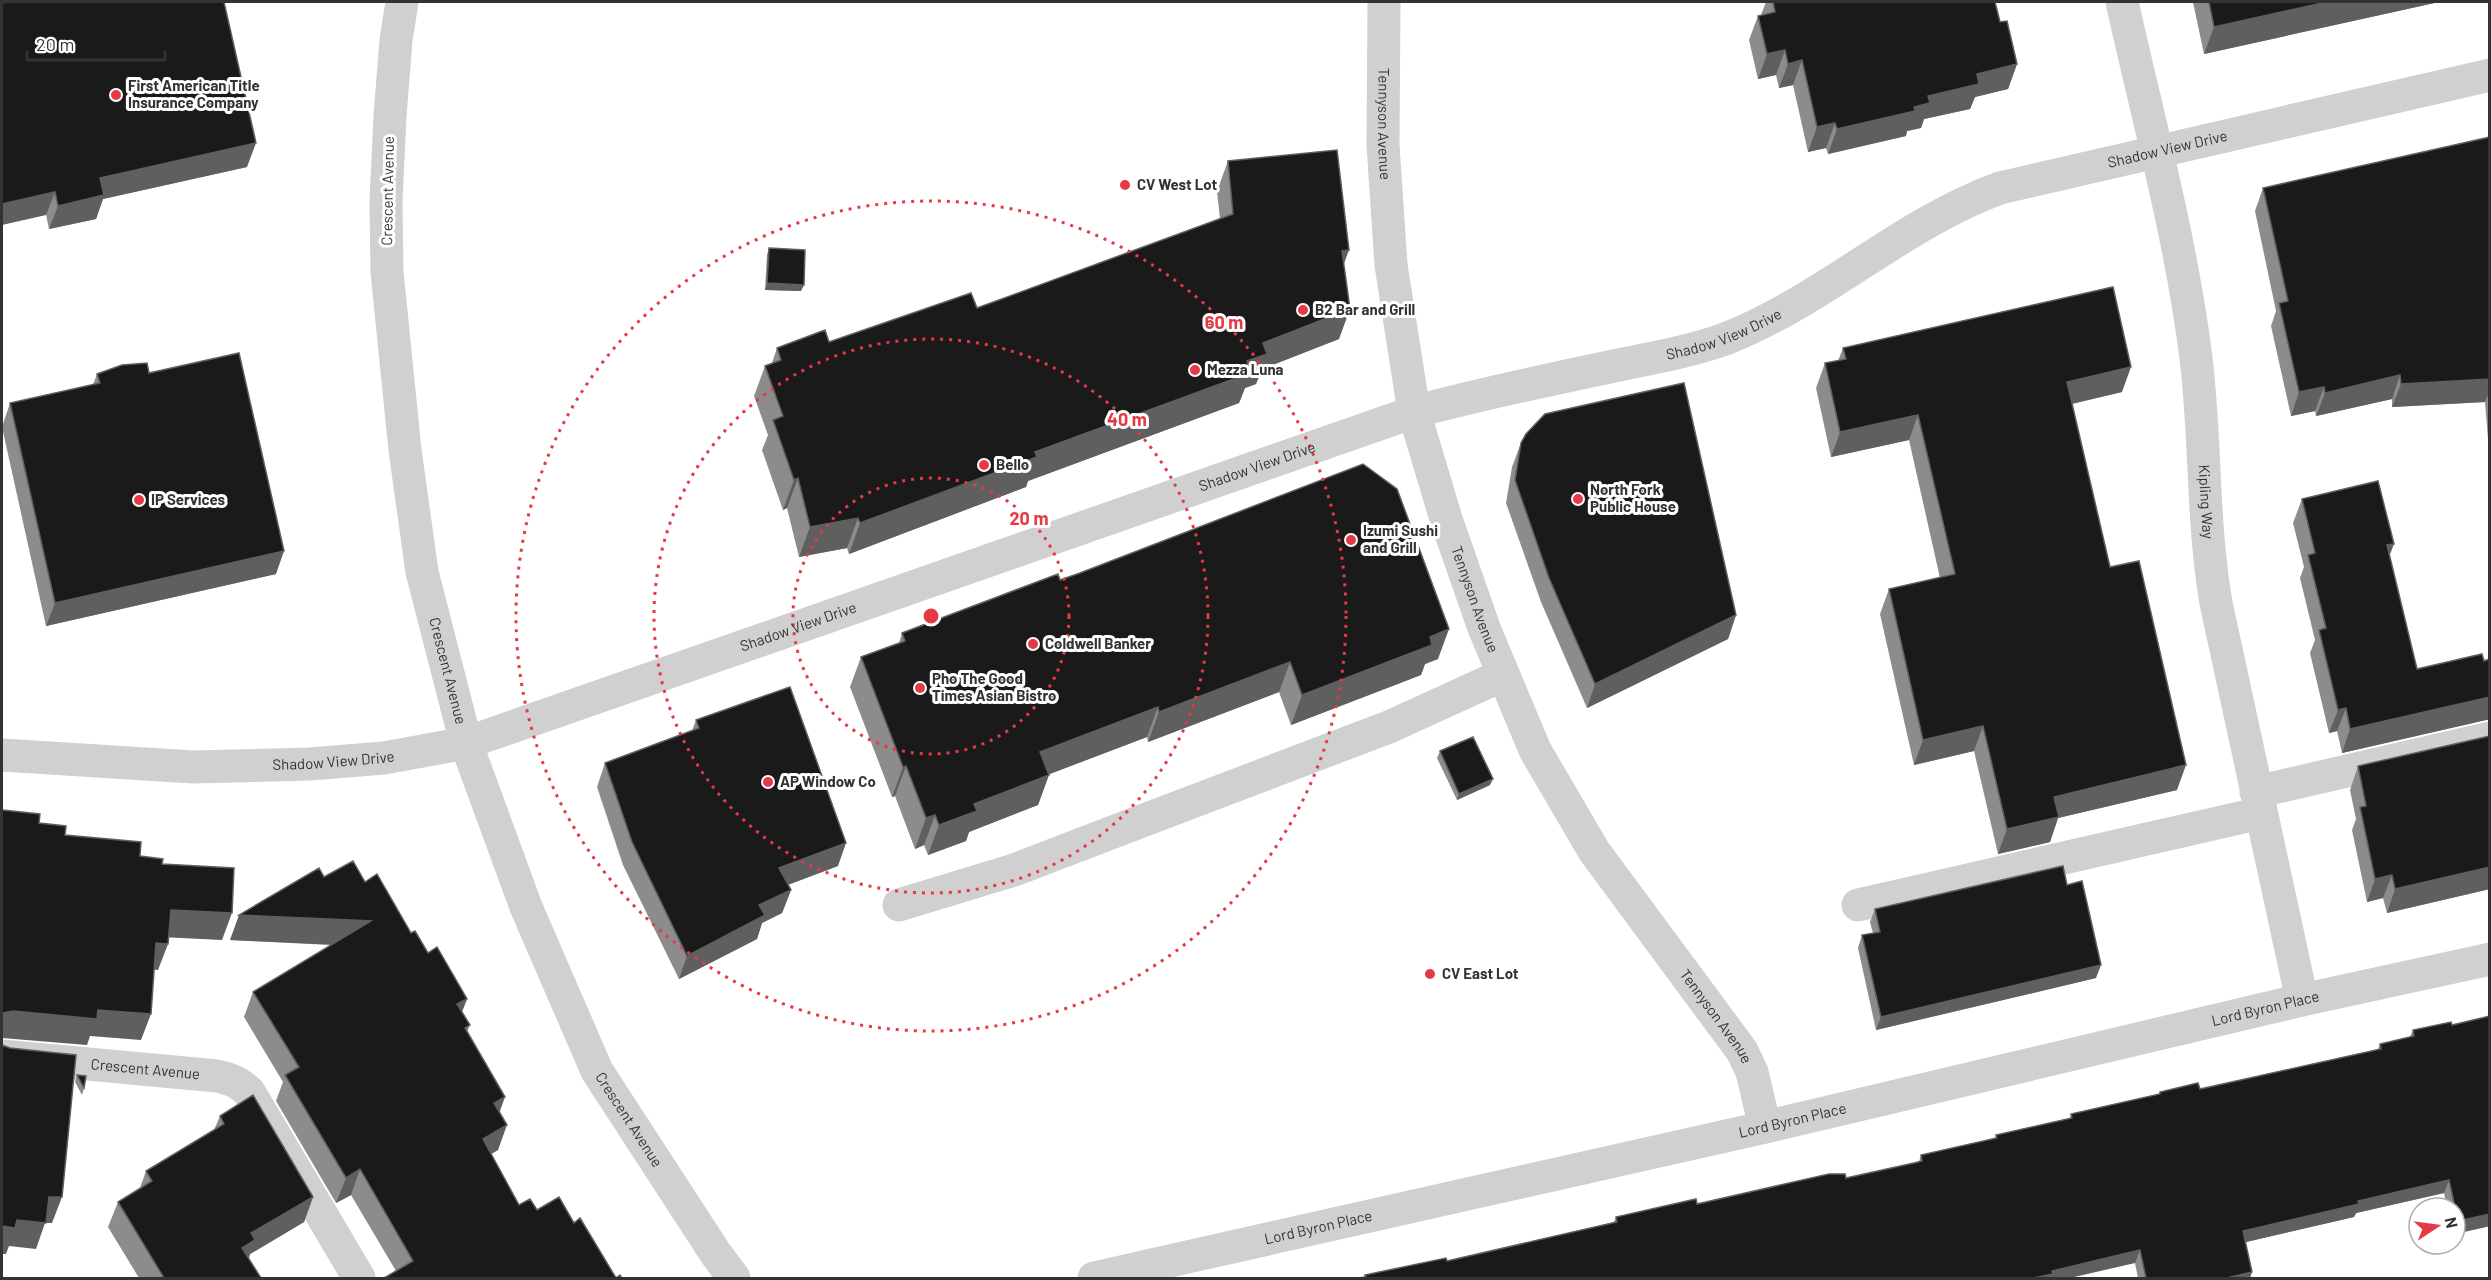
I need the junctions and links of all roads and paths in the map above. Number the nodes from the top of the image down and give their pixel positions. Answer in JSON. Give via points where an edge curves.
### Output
{"nodes":[{"id":1,"x":402,"y":2,"type":"edge"},
{"id":2,"x":1384,"y":2,"type":"edge"},
{"id":3,"x":2122,"y":2,"type":"edge"},
{"id":4,"x":2490,"y":75,"type":"edge"},
{"id":5,"x":2156,"y":152,"type":"junction"},
{"id":6,"x":1414,"y":412,"type":"junction"},
{"id":7,"x":1503,"y":675,"type":"junction"},
{"id":8,"x":2490,"y":738,"type":"edge"},
{"id":9,"x":466,"y":743,"type":"junction"},
{"id":10,"x":2,"y":755,"type":"edge"},
{"id":11,"x":2258,"y":802,"type":"junction"},
{"id":12,"x":1858,"y":904,"type":"dead end"},
{"id":13,"x":899,"y":905,"type":"dead end"},
{"id":14,"x":2490,"y":959,"type":"edge"},
{"id":15,"x":2302,"y":1000,"type":"junction"},
{"id":16,"x":2,"y":1056,"type":"edge"},
{"id":17,"x":1765,"y":1127,"type":"junction"},
{"id":18,"x":359,"y":1278,"type":"edge"},
{"id":19,"x":734,"y":1278,"type":"edge"},
{"id":20,"x":1094,"y":1278,"type":"edge"}],
"edges":[{"from":1,"to":9,"type":"street","name":"Crescent Avenue","via":[[386,201],[389,304],[422,572]]},
{"from":2,"to":6,"type":"street","name":"Tennyson Avenue","via":[[1383,145],[1391,265]]},
{"from":3,"to":5,"type":"street","name":"Kipling Way"},
{"from":4,"to":5,"type":"street","name":"Shadow View Drive"},
{"from":5,"to":6,"type":"street","name":"Shadow View Drive","via":[[2028,181],[1974,198],[1917,228],[1794,306],[1724,339]]},
{"from":5,"to":11,"type":"street","name":"Kipling Way","via":[[2196,357],[2211,578]]},
{"from":6,"to":7,"type":"street","name":"Tennyson Avenue","via":[[1446,519]]},
{"from":6,"to":9,"type":"street","name":"Shadow View Drive"},
{"from":7,"to":13,"type":"street","via":[[1389,727],[1014,870]]},
{"from":7,"to":17,"type":"street","name":"Tennyson Avenue","via":[[1535,750],[1594,851],[1748,1062]]},
{"from":8,"to":11,"type":"street"},
{"from":9,"to":10,"type":"street","name":"Shadow View Drive","via":[[384,758],[310,764],[192,767]]},
{"from":9,"to":19,"type":"street","name":"Crescent Avenue","via":[[526,907],[597,1071]]},
{"from":11,"to":12,"type":"street"},
{"from":11,"to":15,"type":"street","name":"Kipling Way"},
{"from":14,"to":15,"type":"street","name":"Lord Byron Place"},
{"from":15,"to":17,"type":"street","name":"Lord Byron Place"},
{"from":16,"to":18,"type":"street","name":"Crescent Avenue","via":[[217,1076],[241,1084]]},
{"from":17,"to":20,"type":"street","name":"Lord Byron Place"}]}
